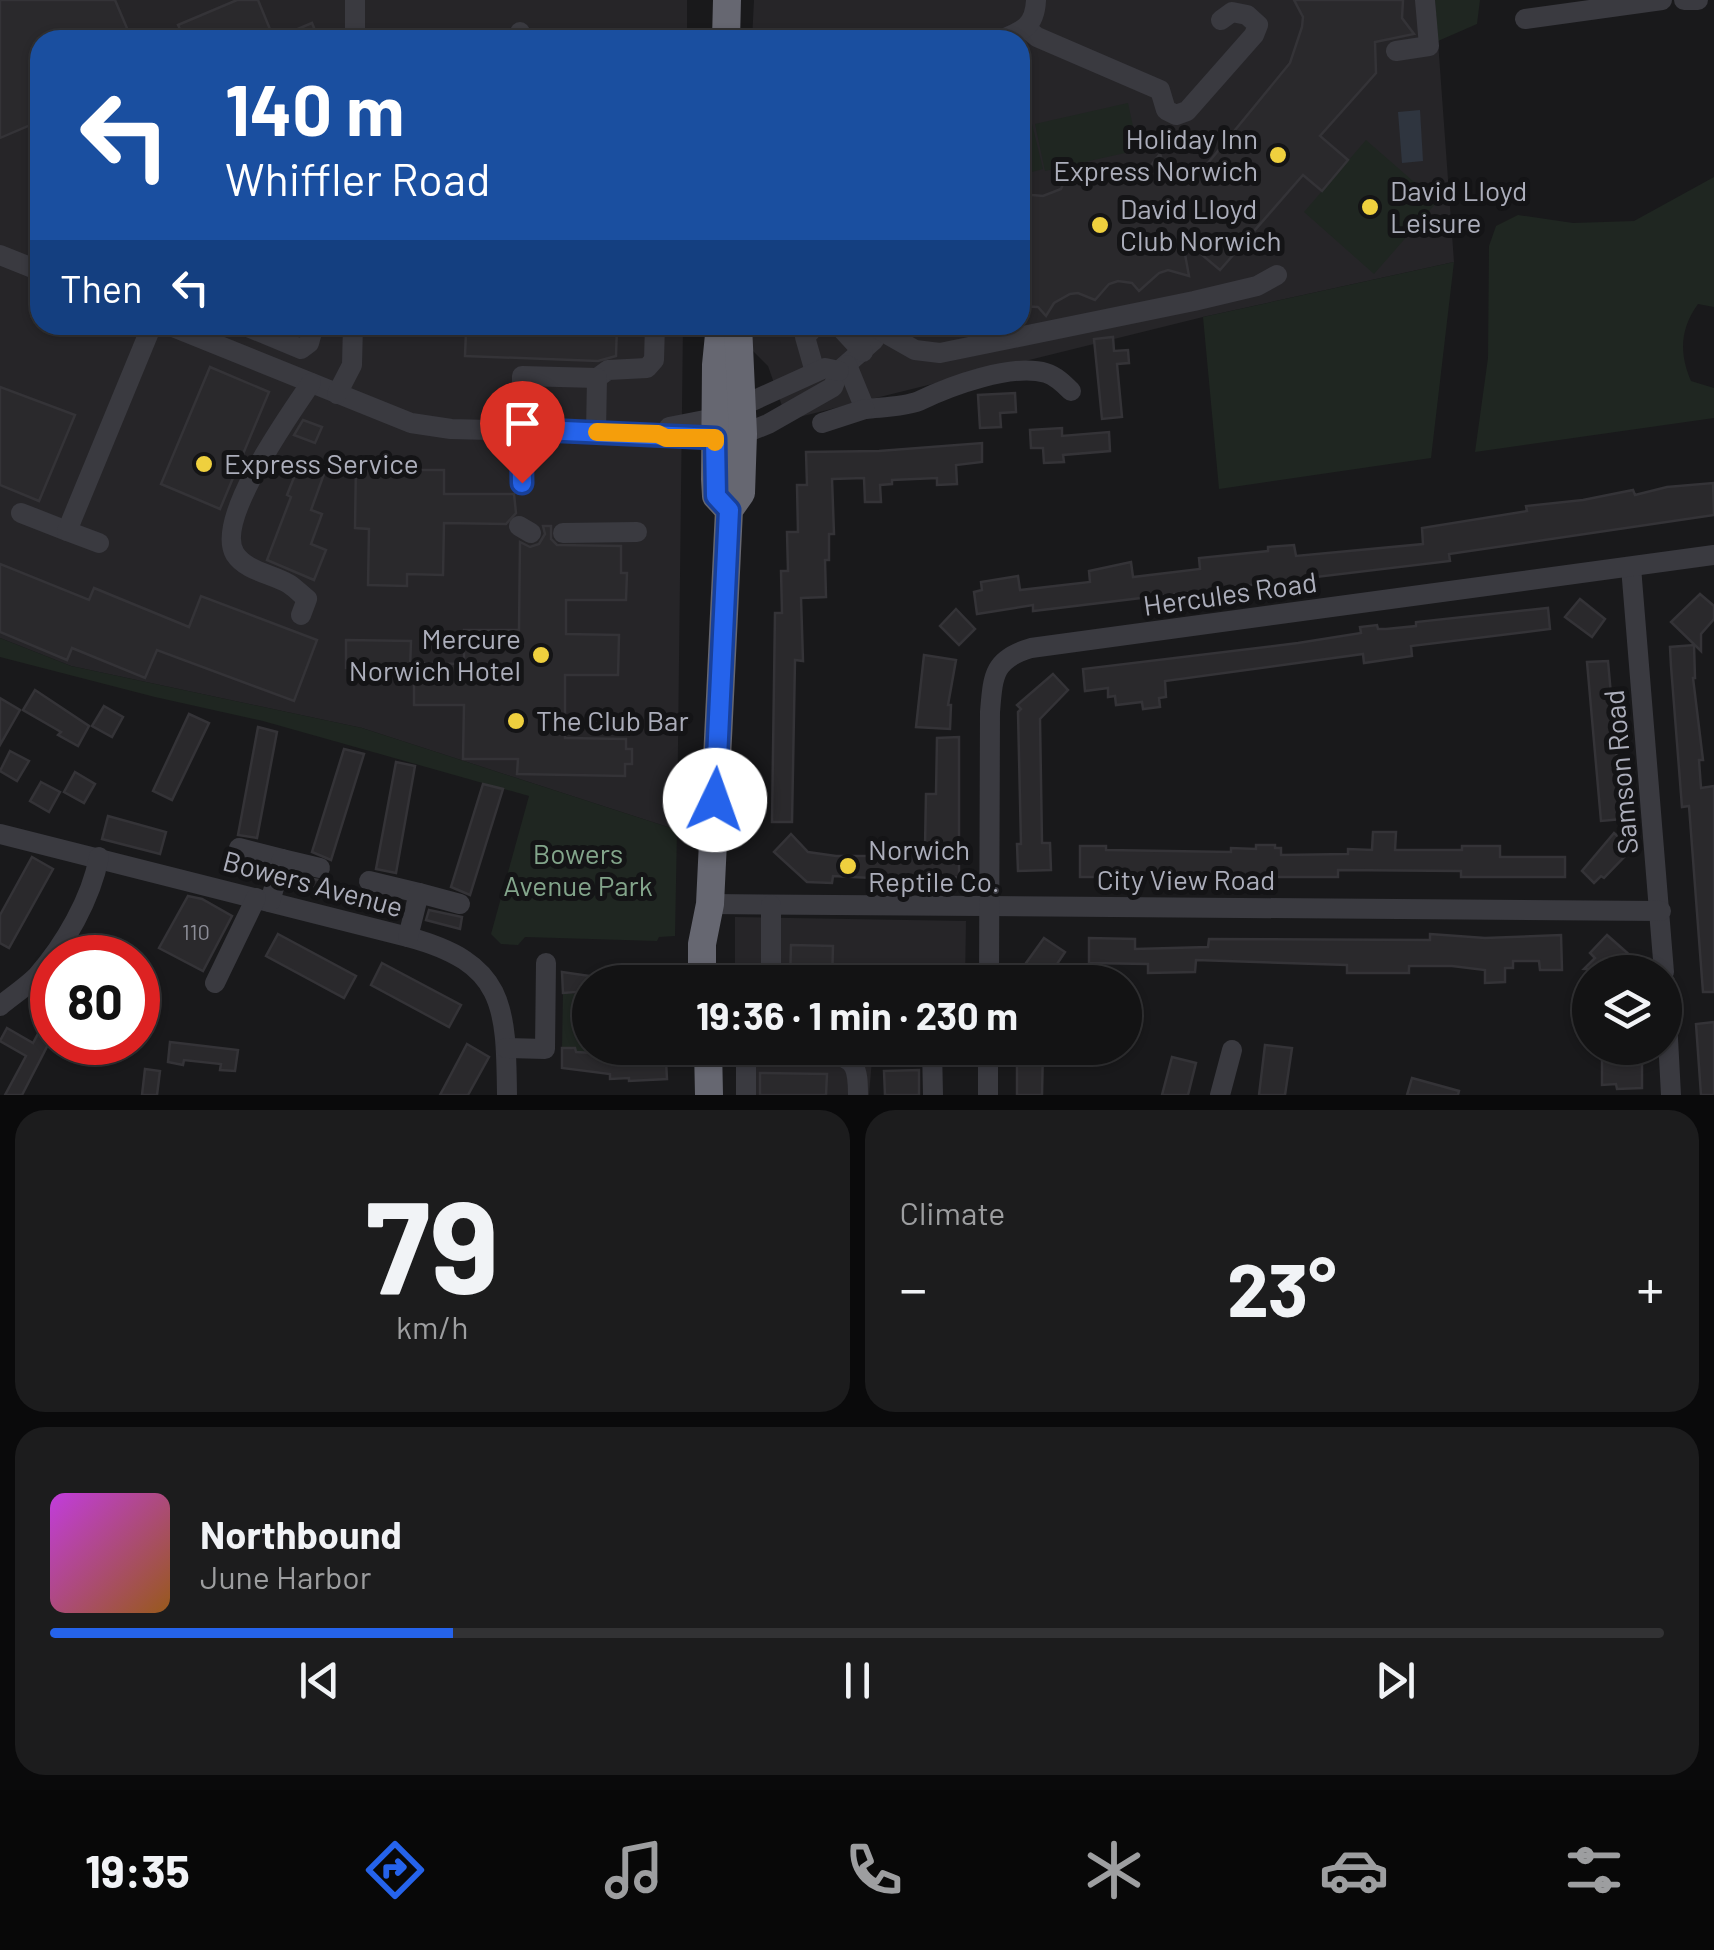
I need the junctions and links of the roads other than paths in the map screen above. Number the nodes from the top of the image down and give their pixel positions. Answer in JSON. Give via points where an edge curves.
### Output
{"nodes":[{"id":1,"x":356,"y":0,"type":"edge"},
{"id":2,"x":727,"y":0,"type":"edge"},
{"id":3,"x":1036,"y":0,"type":"edge"},
{"id":4,"x":1426,"y":0,"type":"edge"},
{"id":5,"x":1662,"y":0,"type":"edge"},
{"id":6,"x":1684,"y":0,"type":"edge"},
{"id":7,"x":1698,"y":0,"type":"edge"},
{"id":8,"x":1624,"y":2,"type":"edge"},
{"id":9,"x":1227,"y":16,"type":"dead end"},
{"id":10,"x":1525,"y":20,"type":"dead end"},
{"id":11,"x":1026,"y":29,"type":"edge"},
{"id":12,"x":355,"y":30,"type":"edge"},
{"id":13,"x":726,"y":30,"type":"edge"},
{"id":14,"x":1030,"y":32,"type":"edge"},
{"id":15,"x":1396,"y":51,"type":"dead end"},
{"id":16,"x":0,"y":255,"type":"edge"},
{"id":17,"x":30,"y":268,"type":"edge"},
{"id":18,"x":1277,"y":274,"type":"dead end"},
{"id":19,"x":148,"y":335,"type":"edge"},
{"id":20,"x":193,"y":335,"type":"edge"},
{"id":21,"x":267,"y":335,"type":"edge"},
{"id":22,"x":311,"y":335,"type":"edge"},
{"id":23,"x":352,"y":335,"type":"edge"},
{"id":24,"x":655,"y":335,"type":"edge"},
{"id":25,"x":720,"y":335,"type":"edge"},
{"id":26,"x":738,"y":335,"type":"edge"},
{"id":27,"x":808,"y":335,"type":"edge"},
{"id":28,"x":841,"y":335,"type":"edge"},
{"id":29,"x":872,"y":335,"type":"edge"},
{"id":30,"x":891,"y":335,"type":"edge"},
{"id":31,"x":1028,"y":335,"type":"edge"},
{"id":32,"x":1030,"y":335,"type":"edge"},
{"id":33,"x":850,"y":363,"type":"junction"},
{"id":34,"x":814,"y":372,"type":"junction"},
{"id":35,"x":597,"y":378,"type":"junction"},
{"id":36,"x":311,"y":383,"type":"junction"},
{"id":37,"x":1071,"y":391,"type":"dead end"},
{"id":38,"x":336,"y":394,"type":"junction"},
{"id":39,"x":741,"y":405,"type":"junction"},
{"id":40,"x":865,"y":409,"type":"junction"},
{"id":41,"x":822,"y":423,"type":"dead end"},
{"id":42,"x":521,"y":429,"type":"junction"},
{"id":43,"x":724,"y":430,"type":"junction"},
{"id":44,"x":596,"y":432,"type":"junction"},
{"id":45,"x":522,"y":483,"type":"dead end"},
{"id":46,"x":21,"y":513,"type":"dead end"},
{"id":47,"x":67,"y":532,"type":"junction"},
{"id":48,"x":637,"y":532,"type":"dead end"},
{"id":49,"x":563,"y":533,"type":"dead end"},
{"id":50,"x":98,"y":544,"type":"dead end"},
{"id":51,"x":1714,"y":556,"type":"edge"},
{"id":52,"x":1631,"y":567,"type":"junction"},
{"id":53,"x":300,"y":615,"type":"dead end"},
{"id":54,"x":0,"y":834,"type":"edge"},
{"id":55,"x":239,"y":848,"type":"dead end"},
{"id":56,"x":99,"y":857,"type":"junction"},
{"id":57,"x":282,"y":858,"type":"junction"},
{"id":58,"x":320,"y":868,"type":"dead end"},
{"id":59,"x":369,"y":881,"type":"dead end"},
{"id":60,"x":419,"y":893,"type":"junction"},
{"id":61,"x":263,"y":900,"type":"junction"},
{"id":62,"x":460,"y":904,"type":"dead end"},
{"id":63,"x":710,"y":904,"type":"junction"},
{"id":64,"x":771,"y":905,"type":"junction"},
{"id":65,"x":990,"y":906,"type":"junction"},
{"id":66,"x":1661,"y":911,"type":"junction"},
{"id":67,"x":73,"y":935,"type":"edge"},
{"id":68,"x":408,"y":937,"type":"junction"},
{"id":69,"x":1663,"y":955,"type":"edge"},
{"id":70,"x":546,"y":963,"type":"dead end"},
{"id":71,"x":702,"y":965,"type":"edge"},
{"id":72,"x":719,"y":965,"type":"edge"},
{"id":73,"x":771,"y":965,"type":"edge"},
{"id":74,"x":989,"y":965,"type":"edge"},
{"id":75,"x":214,"y":983,"type":"dead end"},
{"id":76,"x":30,"y":990,"type":"edge"},
{"id":77,"x":0,"y":1006,"type":"edge"},
{"id":78,"x":506,"y":1048,"type":"junction"},
{"id":79,"x":1232,"y":1050,"type":"dead end"},
{"id":80,"x":708,"y":1065,"type":"edge"},
{"id":81,"x":746,"y":1065,"type":"edge"},
{"id":82,"x":854,"y":1065,"type":"edge"},
{"id":83,"x":932,"y":1065,"type":"edge"},
{"id":84,"x":988,"y":1065,"type":"edge"},
{"id":85,"x":1669,"y":1065,"type":"edge"},
{"id":86,"x":507,"y":1095,"type":"edge"},
{"id":87,"x":708,"y":1095,"type":"edge"},
{"id":88,"x":746,"y":1095,"type":"edge"},
{"id":89,"x":858,"y":1095,"type":"edge"},
{"id":90,"x":933,"y":1095,"type":"edge"},
{"id":91,"x":988,"y":1095,"type":"edge"},
{"id":92,"x":1220,"y":1095,"type":"edge"},
{"id":93,"x":1671,"y":1095,"type":"edge"}],
"edges":[{"from":1,"to":12,"type":"street"},
{"from":2,"to":13,"type":"highway"},
{"from":3,"to":11,"type":"street"},
{"from":4,"to":15,"type":"street","via":[[1430,46]]},
{"from":5,"to":8,"type":"street"},
{"from":6,"to":7,"type":"street"},
{"from":8,"to":10,"type":"street"},
{"from":9,"to":14,"type":"street","via":[[1253,19],[1254,36],[1187,111],[1176,115],[1166,110],[1160,90]]},
{"from":16,"to":17,"type":"street"},
{"from":18,"to":32,"type":"street","via":[[1257,286]]},
{"from":19,"to":47,"type":"street"},
{"from":20,"to":36,"type":"street"},
{"from":21,"to":22,"type":"street","via":[[301,349]]},
{"from":23,"to":38,"type":"street","via":[[352,365]]},
{"from":24,"to":35,"type":"street","via":[[654,360],[646,368],[608,370]]},
{"from":25,"to":43,"type":"highway"},
{"from":26,"to":39,"type":"highway"},
{"from":27,"to":34,"type":"street"},
{"from":28,"to":33,"type":"street"},
{"from":29,"to":33,"type":"street"},
{"from":30,"to":31,"type":"street","via":[[915,350],[940,353]]},
{"from":33,"to":34,"type":"street"},
{"from":33,"to":40,"type":"street"},
{"from":33,"to":43,"type":"street","via":[[833,387],[768,424]]},
{"from":34,"to":39,"type":"street"},
{"from":35,"to":42,"type":"street","via":[[522,376]]},
{"from":35,"to":44,"type":"street"},
{"from":36,"to":38,"type":"street"},
{"from":36,"to":53,"type":"street","via":[[258,465],[230,532],[244,563],[307,598]]},
{"from":37,"to":40,"type":"street","via":[[1049,374],[1029,370],[971,381],[917,402]]},
{"from":38,"to":42,"type":"street","via":[[410,423]]},
{"from":39,"to":43,"type":"highway"},
{"from":40,"to":41,"type":"street"},
{"from":42,"to":44,"type":"street"},
{"from":42,"to":45,"type":"street"},
{"from":43,"to":44,"type":"street","via":[[666,438]]},
{"from":43,"to":63,"type":"highway","via":[[716,496],[729,510]]},
{"from":46,"to":47,"type":"street"},
{"from":47,"to":50,"type":"street"},
{"from":48,"to":49,"type":"street"},
{"from":51,"to":52,"type":"street","name":"Hercules Road"},
{"from":52,"to":65,"type":"street","name":"Hercules Road","via":[[1014,653],[992,680]]},
{"from":52,"to":66,"type":"street","name":"Samson Road"},
{"from":54,"to":56,"type":"street","name":"Bowers Avenue"},
{"from":55,"to":57,"type":"street"},
{"from":56,"to":61,"type":"street","name":"Bowers Avenue"},
{"from":56,"to":67,"type":"street","via":[[94,902]]},
{"from":57,"to":58,"type":"street"},
{"from":57,"to":61,"type":"street"},
{"from":59,"to":60,"type":"street"},
{"from":60,"to":62,"type":"street"},
{"from":60,"to":68,"type":"street"},
{"from":61,"to":68,"type":"street","name":"Bowers Avenue"},
{"from":61,"to":75,"type":"street"},
{"from":63,"to":64,"type":"street","name":"City View Road"},
{"from":63,"to":71,"type":"highway"},
{"from":63,"to":72,"type":"highway"},
{"from":64,"to":65,"type":"street","name":"City View Road"},
{"from":64,"to":73,"type":"street"},
{"from":65,"to":66,"type":"street","name":"City View Road"},
{"from":65,"to":74,"type":"street","name":"Hercules Road"},
{"from":66,"to":69,"type":"street","name":"Samson Road"},
{"from":68,"to":78,"type":"street","name":"Bowers Avenue","via":[[454,952],[481,973],[498,1002]]},
{"from":70,"to":78,"type":"street","via":[[545,1054]]},
{"from":76,"to":77,"type":"street"},
{"from":78,"to":86,"type":"street","name":"Bowers Avenue"},
{"from":79,"to":92,"type":"street"},
{"from":80,"to":87,"type":"highway"},
{"from":81,"to":88,"type":"street"},
{"from":82,"to":89,"type":"street"},
{"from":83,"to":90,"type":"street"},
{"from":84,"to":91,"type":"street"},
{"from":85,"to":93,"type":"street"}]}
